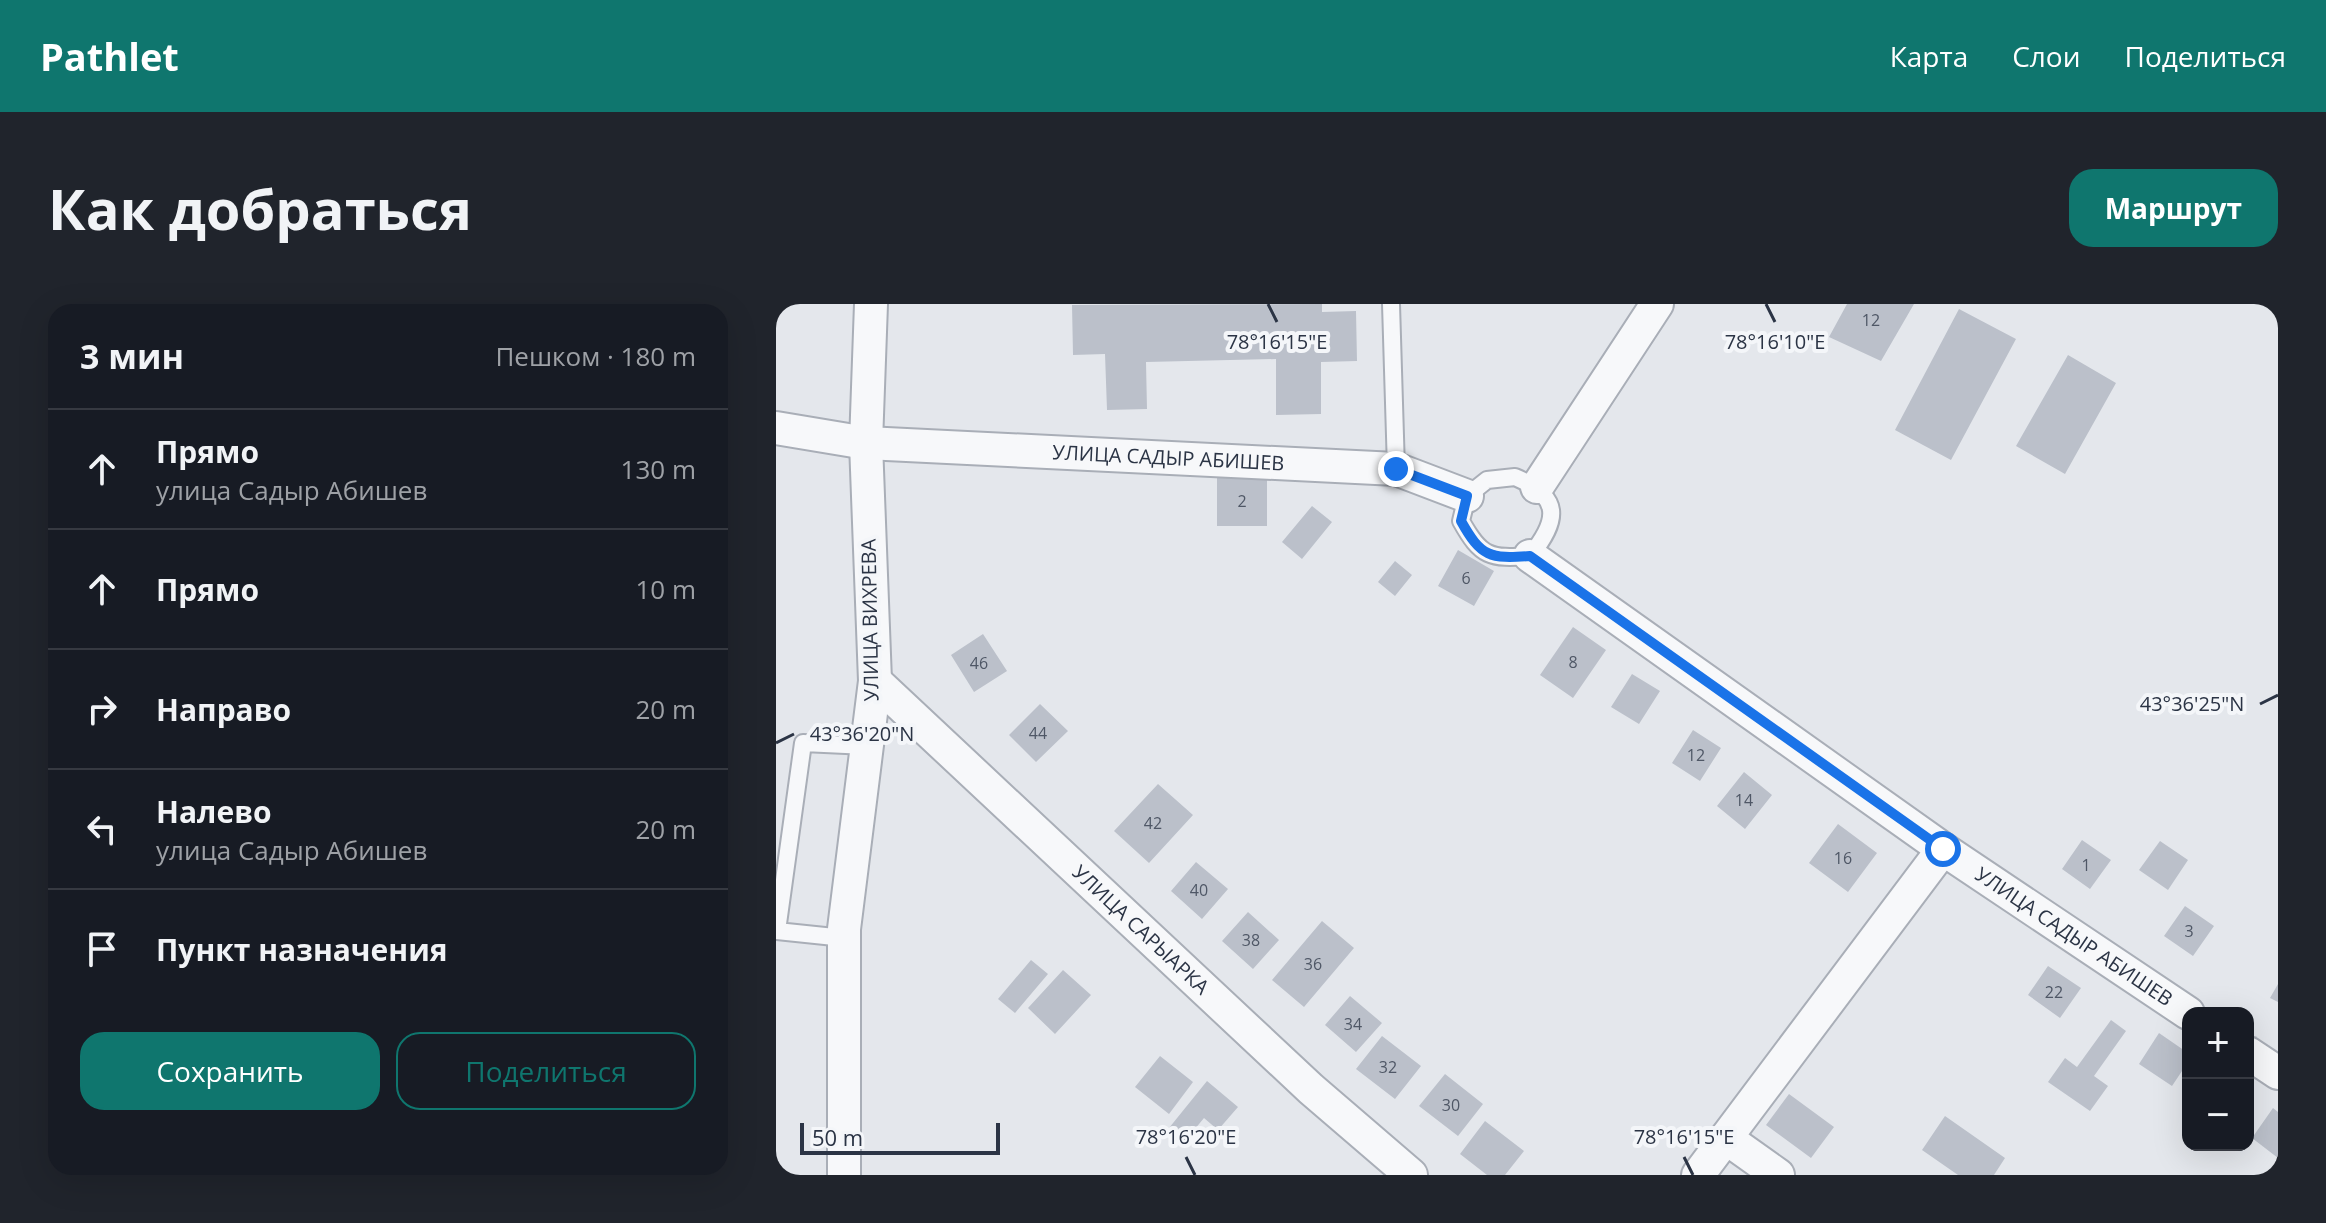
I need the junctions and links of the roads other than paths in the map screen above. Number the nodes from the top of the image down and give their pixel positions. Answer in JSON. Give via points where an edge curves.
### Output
{"nodes":[{"id":1,"x":871,"y":304,"type":"edge"},
{"id":2,"x":1391,"y":304,"type":"edge"},
{"id":3,"x":1657,"y":304,"type":"edge"},
{"id":4,"x":776,"y":428,"type":"edge"},
{"id":5,"x":866,"y":443,"type":"junction"},
{"id":6,"x":1396,"y":469,"type":"junction"},
{"id":7,"x":1537,"y":487,"type":"junction"},
{"id":8,"x":1467,"y":496,"type":"junction"},
{"id":9,"x":1530,"y":556,"type":"junction"},
{"id":10,"x":875,"y":681,"type":"junction"},
{"id":11,"x":867,"y":746,"type":"junction"},
{"id":12,"x":1943,"y":849,"type":"junction"},
{"id":13,"x":844,"y":938,"type":"junction"},
{"id":14,"x":2182,"y":1009,"type":"edge"},
{"id":15,"x":2254,"y":1057,"type":"edge"},
{"id":16,"x":2278,"y":1073,"type":"edge"},
{"id":17,"x":1726,"y":1138,"type":"junction"},
{"id":18,"x":844,"y":1175,"type":"edge"},
{"id":19,"x":1411,"y":1175,"type":"edge"},
{"id":20,"x":1698,"y":1175,"type":"edge"},
{"id":21,"x":1778,"y":1175,"type":"edge"}],
"edges":[{"from":1,"to":5,"type":"street","name":"УЛИЦА ВИХРЕВА"},
{"from":2,"to":6,"type":"lane"},
{"from":3,"to":7,"type":"street"},
{"from":4,"to":5,"type":"street","name":"УЛИЦА САДЫР АБИШЕВ"},
{"from":5,"to":6,"type":"street","name":"УЛИЦА САДЫР АБИШЕВ"},
{"from":5,"to":10,"type":"street","name":"УЛИЦА ВИХРЕВА"},
{"from":6,"to":8,"type":"street","name":"УЛИЦА САДЫР АБИШЕВ"},
{"from":7,"to":8,"type":"lane","via":[[1515,477],[1487,480]]},
{"from":7,"to":9,"type":"lane","via":[[1549,503],[1552,520]]},
{"from":8,"to":9,"type":"lane","via":[[1461,521],[1482,552],[1501,558]]},
{"from":9,"to":12,"type":"street","name":"УЛИЦА САДЫР АБИШЕВ"},
{"from":10,"to":11,"type":"street","name":"УЛИЦА ВИХРЕВА"},
{"from":10,"to":19,"type":"street","name":"УЛИЦА САРЫАРКА","via":[[1311,1089]]},
{"from":11,"to":13,"type":"street","name":"УЛИЦА ВИХРЕВА"},
{"from":11,"to":13,"type":"lane","via":[[803,743],[777,931]]},
{"from":12,"to":14,"type":"street","name":"УЛИЦА САДЫР АБИШЕВ"},
{"from":12,"to":17,"type":"street"},
{"from":13,"to":18,"type":"street","name":"УЛИЦА ВИХРЕВА"},
{"from":15,"to":16,"type":"street"},
{"from":17,"to":20,"type":"street"},
{"from":17,"to":21,"type":"street"}]}
